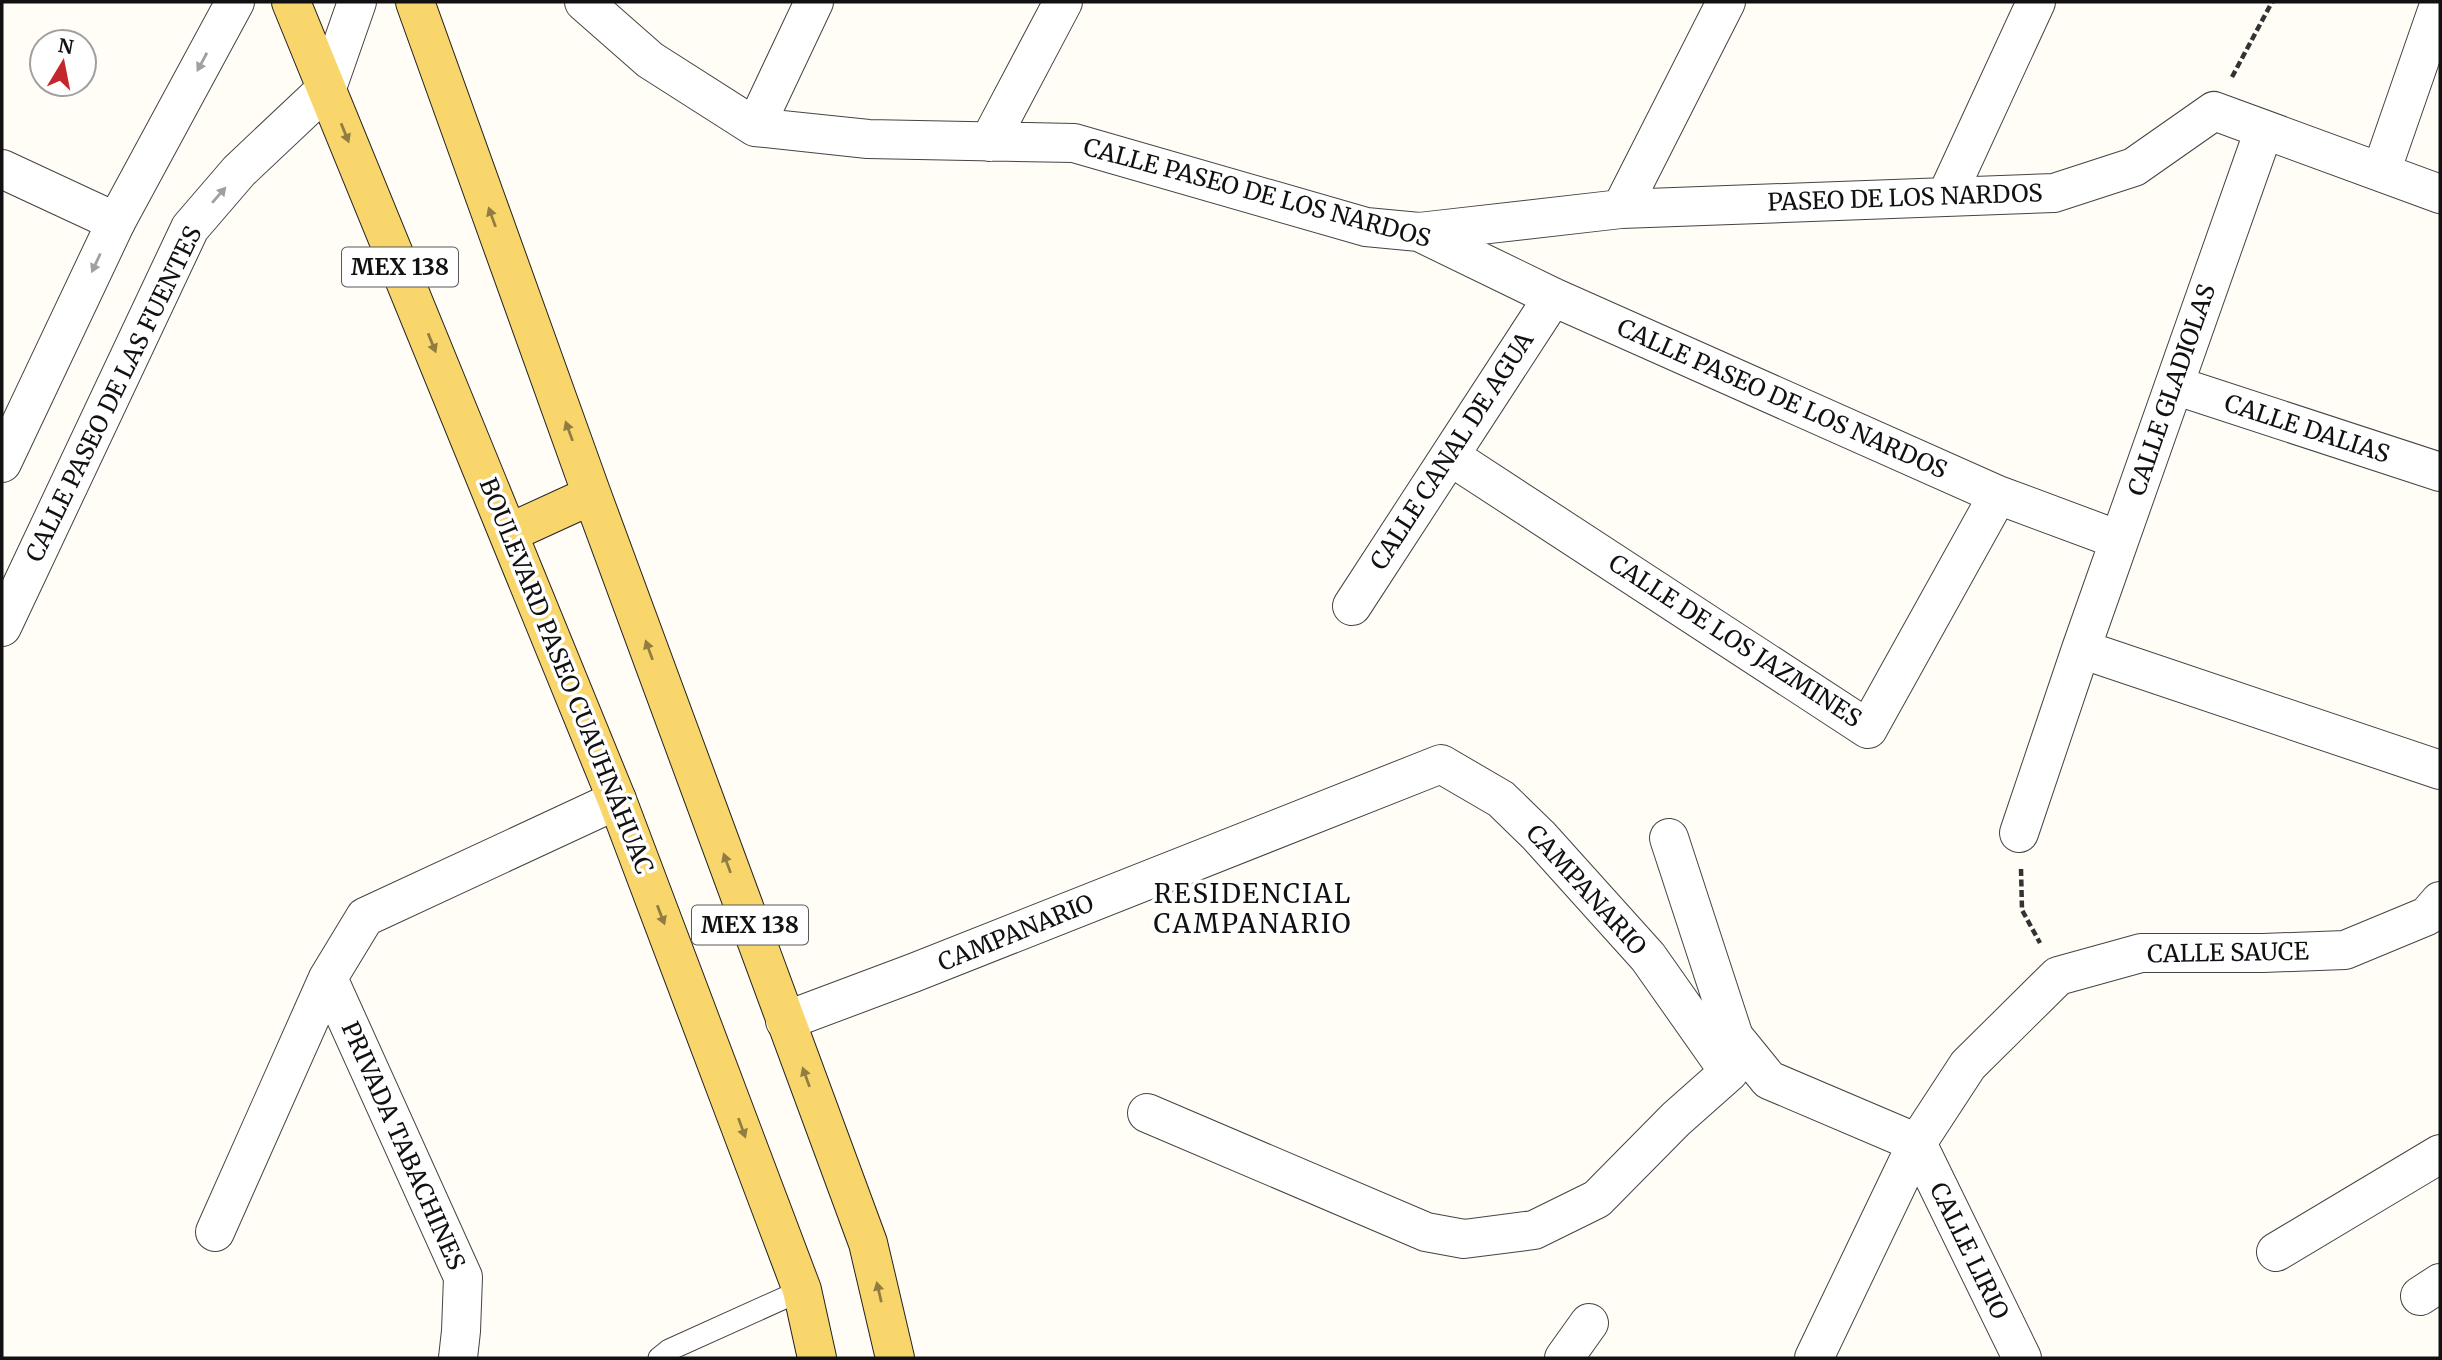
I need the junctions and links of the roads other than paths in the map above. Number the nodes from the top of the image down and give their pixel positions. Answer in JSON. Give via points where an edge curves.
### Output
{"nodes":[{"id":1,"x":235,"y":2,"type":"edge"},
{"id":2,"x":291,"y":2,"type":"edge"},
{"id":3,"x":357,"y":2,"type":"edge"},
{"id":4,"x":415,"y":2,"type":"edge"},
{"id":5,"x":584,"y":2,"type":"edge"},
{"id":6,"x":814,"y":2,"type":"edge"},
{"id":7,"x":1063,"y":2,"type":"edge"},
{"id":8,"x":1726,"y":2,"type":"edge"},
{"id":9,"x":2036,"y":2,"type":"edge"},
{"id":10,"x":2440,"y":2,"type":"edge"},
{"id":11,"x":327,"y":88,"type":"junction"},
{"id":12,"x":755,"y":127,"type":"junction"},
{"id":13,"x":2264,"y":130,"type":"junction"},
{"id":14,"x":989,"y":142,"type":"junction"},
{"id":15,"x":2,"y":169,"type":"edge"},
{"id":16,"x":2381,"y":172,"type":"junction"},
{"id":17,"x":2440,"y":194,"type":"edge"},
{"id":18,"x":1947,"y":195,"type":"junction"},
{"id":19,"x":1621,"y":209,"type":"junction"},
{"id":20,"x":116,"y":222,"type":"junction"},
{"id":21,"x":1419,"y":232,"type":"junction"},
{"id":22,"x":1552,"y":297,"type":"junction"},
{"id":23,"x":2174,"y":385,"type":"junction"},
{"id":24,"x":1450,"y":456,"type":"junction"},
{"id":25,"x":2,"y":463,"type":"edge"},
{"id":26,"x":2440,"y":472,"type":"edge"},
{"id":27,"x":592,"y":495,"type":"junction"},
{"id":28,"x":1998,"y":495,"type":"junction"},
{"id":29,"x":509,"y":533,"type":"junction"},
{"id":30,"x":2119,"y":540,"type":"junction"},
{"id":31,"x":1352,"y":606,"type":"dead end"},
{"id":32,"x":2,"y":627,"type":"edge"},
{"id":33,"x":2081,"y":649,"type":"junction"},
{"id":34,"x":2440,"y":769,"type":"edge"},
{"id":35,"x":617,"y":800,"type":"junction"},
{"id":36,"x":2020,"y":833,"type":"road end"},
{"id":37,"x":1669,"y":838,"type":"dead end"},
{"id":38,"x":2436,"y":919,"type":"edge"},
{"id":39,"x":328,"y":978,"type":"junction"},
{"id":40,"x":785,"y":1021,"type":"junction"},
{"id":41,"x":1147,"y":1113,"type":"dead end"},
{"id":42,"x":1917,"y":1143,"type":"junction"},
{"id":43,"x":2440,"y":1154,"type":"edge"},
{"id":44,"x":215,"y":1232,"type":"dead end"},
{"id":45,"x":2276,"y":1252,"type":"dead end"},
{"id":46,"x":802,"y":1290,"type":"junction"},
{"id":47,"x":1589,"y":1323,"type":"dead end"},
{"id":48,"x":458,"y":1358,"type":"edge"},
{"id":49,"x":659,"y":1358,"type":"edge"},
{"id":50,"x":817,"y":1358,"type":"edge"},
{"id":51,"x":895,"y":1358,"type":"edge"},
{"id":52,"x":1564,"y":1358,"type":"edge"},
{"id":53,"x":1814,"y":1358,"type":"edge"},
{"id":54,"x":2022,"y":1358,"type":"edge"}],
"edges":[{"from":1,"to":20,"type":"street","one_way":true},
{"from":2,"to":11,"type":"main road","name":"BOULEVARD PASEO CUAUHNÁHUAC","number":"MEX 138"},
{"from":3,"to":11,"type":"street","name":"CALLE PASEO DE LAS FUENTES"},
{"from":27,"to":4,"type":"main road","number":"MEX 138","one_way":true},
{"from":5,"to":12,"type":"street","name":"CALLE PASEO DE LOS NARDOS","via":[[650,60]]},
{"from":6,"to":12,"type":"street"},
{"from":7,"to":14,"type":"street"},
{"from":8,"to":19,"type":"street"},
{"from":9,"to":18,"type":"street"},
{"from":10,"to":16,"type":"street"},
{"from":11,"to":29,"type":"main road","name":"BOULEVARD PASEO CUAUHNÁHUAC","number":"MEX 138","one_way":true},
{"from":32,"to":11,"type":"street","name":"CALLE PASEO DE LAS FUENTES","one_way":true,"via":[[190,228],[239,171]]},
{"from":12,"to":14,"type":"street","name":"CALLE PASEO DE LOS NARDOS","via":[[868,139]]},
{"from":13,"to":16,"type":"street"},
{"from":13,"to":18,"type":"street","name":"PASEO DE LOS NARDOS","via":[[2214,111],[2134,167],[2054,193]]},
{"from":13,"to":23,"type":"street","name":"CALLE GLADIOLAS"},
{"from":14,"to":21,"type":"street","name":"CALLE PASEO DE LOS NARDOS","via":[[1074,143],[1366,227]]},
{"from":15,"to":20,"type":"street"},
{"from":16,"to":17,"type":"street"},
{"from":18,"to":19,"type":"street","name":"PASEO DE LOS NARDOS"},
{"from":19,"to":21,"type":"street","name":"PASEO DE LOS NARDOS"},
{"from":20,"to":25,"type":"street","one_way":true},
{"from":21,"to":22,"type":"street","name":"CALLE PASEO DE LOS NARDOS"},
{"from":22,"to":24,"type":"street","name":"CALLE CANAL DE AGUA"},
{"from":22,"to":28,"type":"street","name":"CALLE PASEO DE LOS NARDOS"},
{"from":23,"to":26,"type":"street","name":"CALLE DALIAS"},
{"from":23,"to":30,"type":"street","name":"CALLE GLADIOLAS"},
{"from":24,"to":28,"type":"street","name":"CALLE DE LOS JAZMINES","via":[[1868,729]]},
{"from":24,"to":31,"type":"street","name":"CALLE CANAL DE AGUA"},
{"from":27,"to":29,"type":"main road"},
{"from":40,"to":27,"type":"main road","number":"MEX 138","one_way":true},
{"from":28,"to":30,"type":"street","name":"CALLE PASEO DE LOS NARDOS"},
{"from":29,"to":35,"type":"main road","name":"BOULEVARD PASEO CUAUHNÁHUAC","number":"MEX 138"},
{"from":30,"to":33,"type":"street","name":"CALLE GLADIOLAS"},
{"from":33,"to":34,"type":"street"},
{"from":33,"to":36,"type":"street","name":"CALLE GLADIOLAS"},
{"from":35,"to":39,"type":"street","name":"PRIVADA TABACHINES","via":[[365,917]]},
{"from":35,"to":46,"type":"main road","name":"BOULEVARD PASEO CUAUHNÁHUAC","number":"MEX 138","one_way":true},
{"from":37,"to":42,"type":"street","via":[[1734,1037],[1769,1080]]},
{"from":38,"to":42,"type":"street","name":"CALLE SAUCE","via":[[2345,950],[2141,953],[2058,976],[1968,1065]]},
{"from":39,"to":44,"type":"street","name":"PRIVADA TABACHINES"},
{"from":39,"to":48,"type":"street","name":"PRIVADA TABACHINES","via":[[463,1277]]},
{"from":40,"to":41,"type":"street","name":"CAMPANARIO","via":[[1441,764],[1501,799],[1539,836],[1648,957],[1729,1072],[1597,1199],[1534,1230],[1464,1239],[1426,1232]]},
{"from":51,"to":40,"type":"main road","number":"MEX 138","one_way":true,"via":[[867,1243]]},
{"from":42,"to":53,"type":"street","name":"CALLE SAUCE"},
{"from":42,"to":54,"type":"street","name":"CALLE LIRIO"},
{"from":43,"to":45,"type":"street"},
{"from":46,"to":49,"type":"lane"},
{"from":46,"to":50,"type":"main road","name":"BOULEVARD PASEO CUAUHNÁHUAC","number":"MEX 138"},
{"from":47,"to":52,"type":"street"}]}
